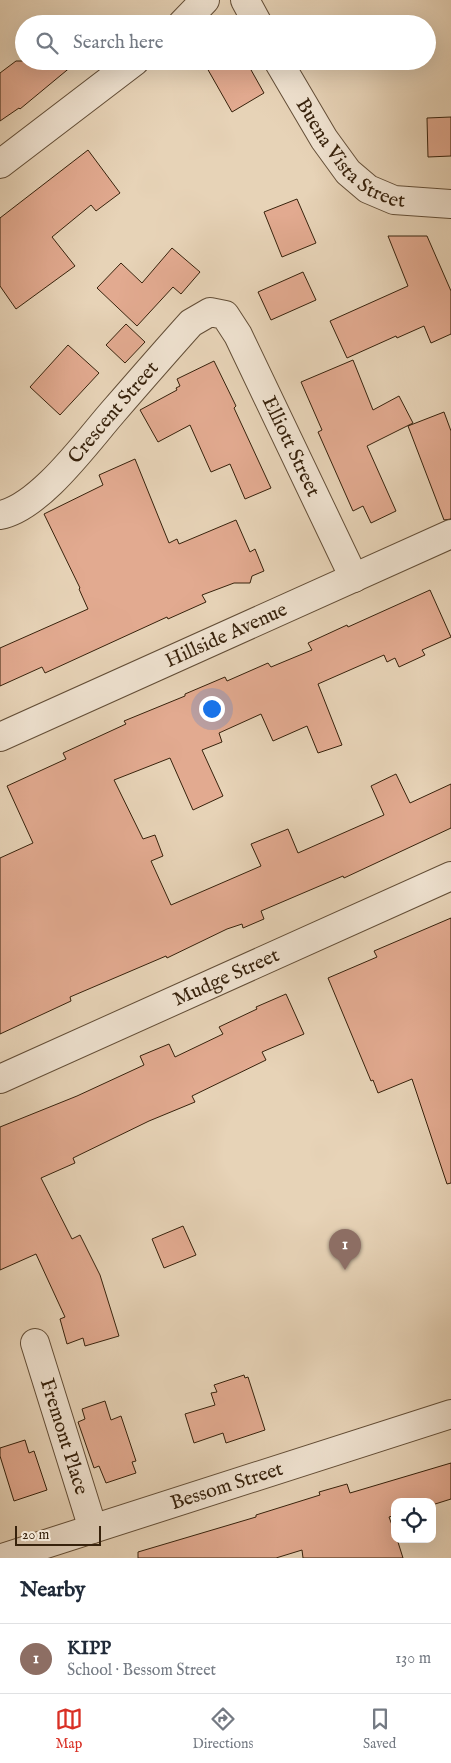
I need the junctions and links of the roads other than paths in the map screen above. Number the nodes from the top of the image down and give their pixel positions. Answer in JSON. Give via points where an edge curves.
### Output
{"nodes":[{"id":1,"x":205,"y":0,"type":"edge"},
{"id":2,"x":245,"y":0,"type":"edge"},
{"id":3,"x":191,"y":15,"type":"edge"},
{"id":4,"x":253,"y":15,"type":"edge"},
{"id":5,"x":123,"y":70,"type":"edge"},
{"id":6,"x":283,"y":70,"type":"edge"},
{"id":7,"x":0,"y":164,"type":"edge"},
{"id":8,"x":451,"y":204,"type":"edge"},
{"id":9,"x":225,"y":315,"type":"joint"},
{"id":10,"x":0,"y":515,"type":"edge"},
{"id":11,"x":451,"y":534,"type":"edge"},
{"id":12,"x":354,"y":578,"type":"junction"},
{"id":13,"x":0,"y":737,"type":"edge"},
{"id":14,"x":451,"y":876,"type":"edge"},
{"id":15,"x":0,"y":1079,"type":"edge"},
{"id":16,"x":35,"y":1343,"type":"dead end"},
{"id":17,"x":451,"y":1414,"type":"edge"},
{"id":18,"x":93,"y":1529,"type":"junction"},
{"id":19,"x":2,"y":1558,"type":"edge"}],
"edges":[{"from":1,"to":3,"type":"street"},
{"from":2,"to":4,"type":"street"},
{"from":5,"to":7,"type":"street"},
{"from":6,"to":8,"type":"street","name":"Buena Vista Street","via":[[324,139],[348,172],[368,189],[394,200]]},
{"from":9,"to":10,"type":"street","name":"Crescent Street","via":[[210,312],[191,323],[58,476],[24,504]]},
{"from":9,"to":12,"type":"street","name":"Elliott Street","via":[[249,357]]},
{"from":11,"to":12,"type":"street","name":"Hillside Avenue"},
{"from":12,"to":13,"type":"street","name":"Hillside Avenue"},
{"from":14,"to":15,"type":"street","name":"Mudge Street"},
{"from":16,"to":18,"type":"street","name":"Fremont Place"},
{"from":17,"to":18,"type":"street","name":"Bessom Street"},
{"from":18,"to":19,"type":"street","name":"Bessom Street"}]}
